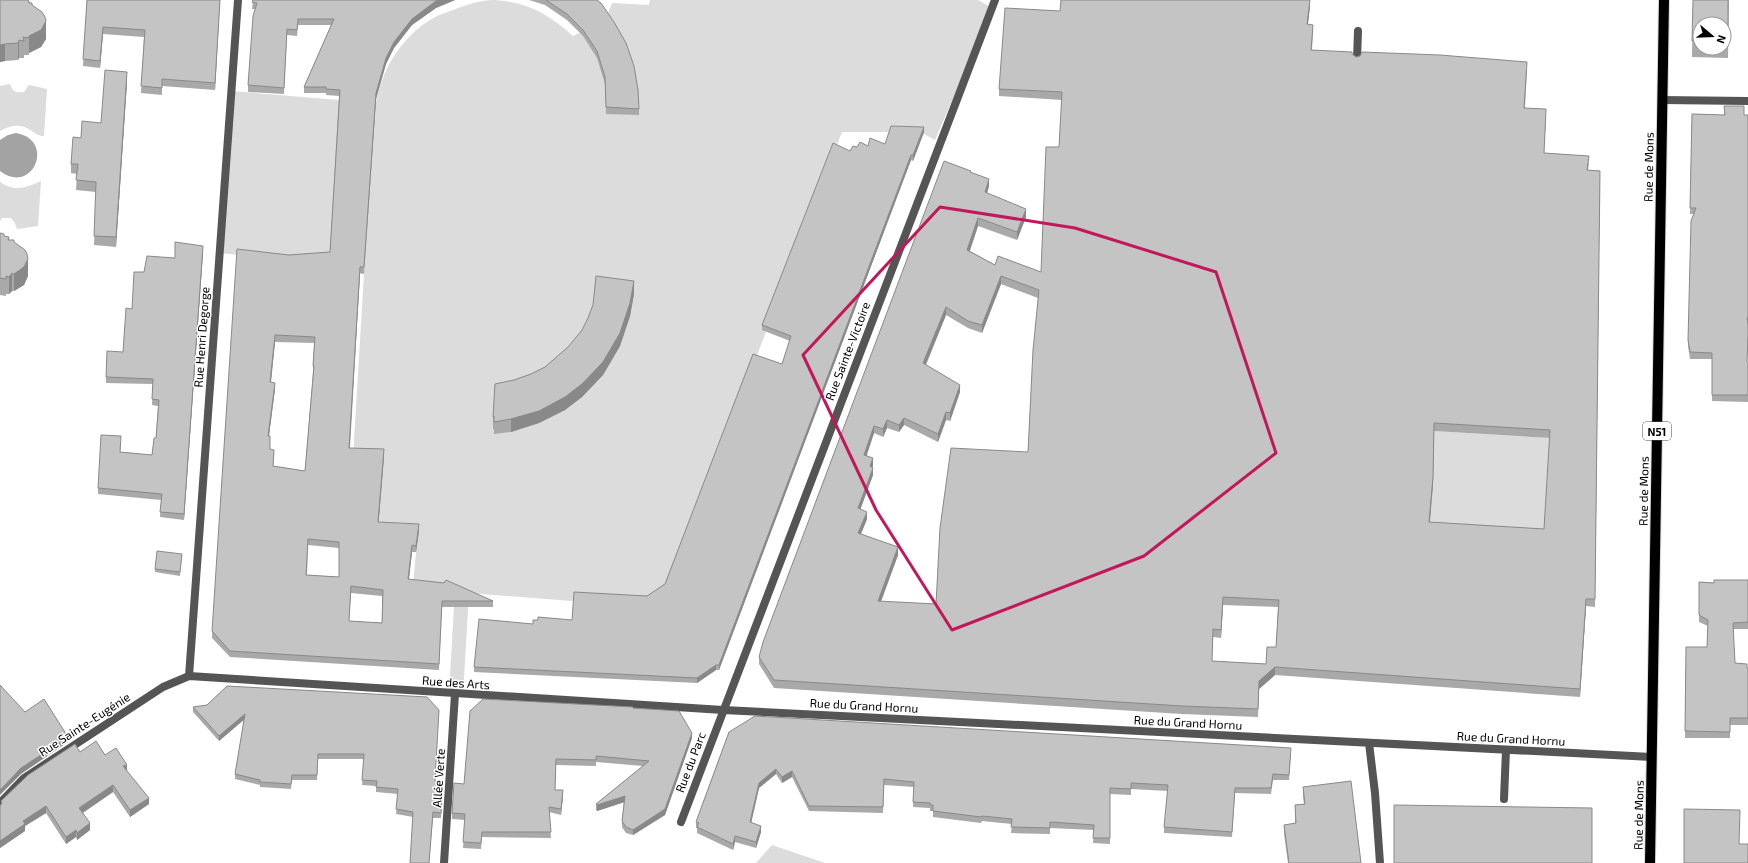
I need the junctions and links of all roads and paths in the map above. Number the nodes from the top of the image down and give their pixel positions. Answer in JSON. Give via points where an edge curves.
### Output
{"nodes":[{"id":1,"x":238,"y":0,"type":"edge"},
{"id":2,"x":995,"y":0,"type":"edge"},
{"id":3,"x":1664,"y":0,"type":"edge"},
{"id":4,"x":1358,"y":31,"type":"dead end"},
{"id":5,"x":1357,"y":60,"type":"edge"},
{"id":6,"x":1662,"y":100,"type":"junction"},
{"id":7,"x":1748,"y":101,"type":"edge"},
{"id":8,"x":188,"y":676,"type":"junction"},
{"id":9,"x":455,"y":694,"type":"junction"},
{"id":10,"x":722,"y":710,"type":"junction"},
{"id":11,"x":1369,"y":743,"type":"junction"},
{"id":12,"x":1506,"y":750,"type":"junction"},
{"id":13,"x":1652,"y":757,"type":"junction"},
{"id":14,"x":1504,"y":799,"type":"dead end"},
{"id":15,"x":0,"y":803,"type":"edge"},
{"id":16,"x":681,"y":822,"type":"dead end"},
{"id":17,"x":444,"y":863,"type":"edge"},
{"id":18,"x":1380,"y":863,"type":"edge"},
{"id":19,"x":1650,"y":863,"type":"edge"}],
"edges":[{"from":1,"to":8,"type":"street","name":"Rue Henri Degorge"},
{"from":2,"to":10,"type":"street","name":"Rue Sainte-Victoire"},
{"from":3,"to":6,"type":"main road","name":"Rue de Mons","number":"N51"},
{"from":4,"to":5,"type":"street"},
{"from":6,"to":7,"type":"street"},
{"from":6,"to":13,"type":"main road","name":"Rue de Mons","number":"N51"},
{"from":8,"to":9,"type":"street","name":"Rue des Arts"},
{"from":8,"to":15,"type":"street","name":"Rue Sainte-Eugénie","via":[[163,687],[24,778]]},
{"from":9,"to":10,"type":"street","name":"Rue des Arts"},
{"from":9,"to":17,"type":"street","name":"Allée Verte"},
{"from":10,"to":11,"type":"street","name":"Rue du Grand Hornu"},
{"from":10,"to":16,"type":"street","name":"Rue du Parc"},
{"from":11,"to":12,"type":"street","name":"Rue du Grand Hornu"},
{"from":11,"to":18,"type":"street"},
{"from":12,"to":13,"type":"street","name":"Rue du Grand Hornu"},
{"from":12,"to":14,"type":"street"},
{"from":13,"to":19,"type":"main road","name":"Rue de Mons","number":"N51"}]}
